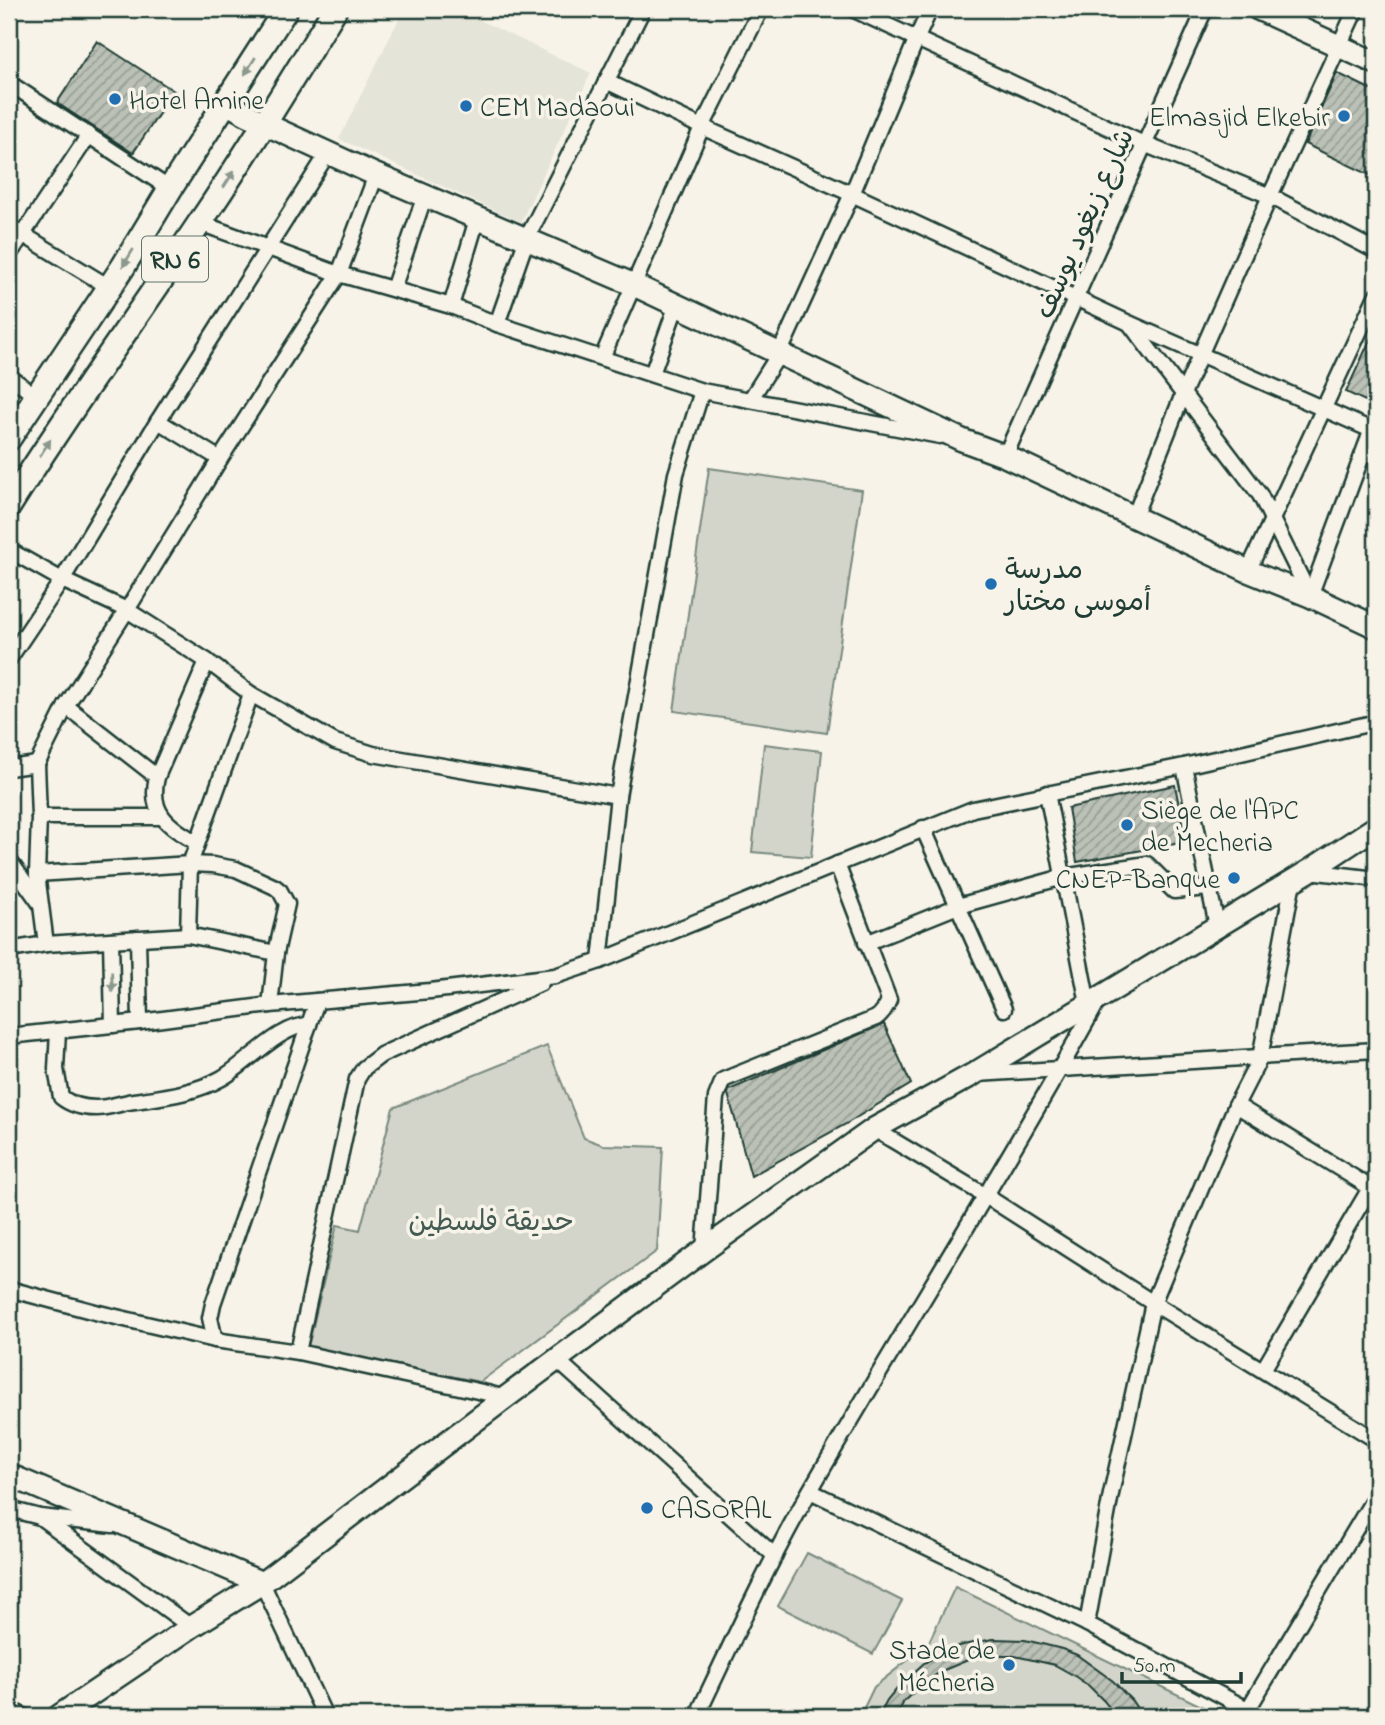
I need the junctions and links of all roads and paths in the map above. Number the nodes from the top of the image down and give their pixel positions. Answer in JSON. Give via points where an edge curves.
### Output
{"nodes":[{"id":1,"x":286,"y":9,"type":"edge"},
{"id":2,"x":335,"y":9,"type":"edge"},
{"id":3,"x":643,"y":9,"type":"edge"},
{"id":4,"x":761,"y":9,"type":"edge"},
{"id":5,"x":852,"y":9,"type":"edge"},
{"id":6,"x":930,"y":9,"type":"edge"},
{"id":7,"x":1205,"y":9,"type":"edge"},
{"id":8,"x":1258,"y":9,"type":"edge"},
{"id":9,"x":1356,"y":9,"type":"edge"},
{"id":10,"x":916,"y":40,"type":"junction"},
{"id":11,"x":1340,"y":46,"type":"junction"},
{"id":12,"x":1376,"y":63,"type":"edge"},
{"id":13,"x":606,"y":81,"type":"junction"},
{"id":14,"x":9,"y":83,"type":"edge"},
{"id":15,"x":226,"y":103,"type":"junction"},
{"id":16,"x":265,"y":124,"type":"junction"},
{"id":17,"x":702,"y":127,"type":"junction"},
{"id":18,"x":89,"y":135,"type":"junction"},
{"id":19,"x":1144,"y":144,"type":"junction"},
{"id":20,"x":328,"y":153,"type":"junction"},
{"id":21,"x":376,"y":175,"type":"junction"},
{"id":22,"x":170,"y":189,"type":"junction"},
{"id":23,"x":852,"y":194,"type":"junction"},
{"id":24,"x":425,"y":195,"type":"junction"},
{"id":25,"x":1270,"y":196,"type":"junction"},
{"id":26,"x":477,"y":219,"type":"junction"},
{"id":27,"x":200,"y":223,"type":"junction"},
{"id":28,"x":9,"y":226,"type":"edge"},
{"id":29,"x":23,"y":234,"type":"junction"},
{"id":30,"x":527,"y":238,"type":"junction"},
{"id":31,"x":267,"y":248,"type":"junction"},
{"id":32,"x":1376,"y":251,"type":"edge"},
{"id":33,"x":9,"y":255,"type":"edge"},
{"id":34,"x":339,"y":274,"type":"junction"},
{"id":35,"x":634,"y":285,"type":"junction"},
{"id":36,"x":109,"y":287,"type":"junction"},
{"id":37,"x":393,"y":289,"type":"junction"},
{"id":38,"x":1376,"y":296,"type":"edge"},
{"id":39,"x":1077,"y":298,"type":"junction"},
{"id":40,"x":451,"y":306,"type":"junction"},
{"id":41,"x":676,"y":307,"type":"junction"},
{"id":42,"x":1129,"y":323,"type":"junction"},
{"id":43,"x":497,"y":324,"type":"junction"},
{"id":44,"x":779,"y":354,"type":"junction"},
{"id":45,"x":1202,"y":354,"type":"junction"},
{"id":46,"x":602,"y":358,"type":"junction"},
{"id":47,"x":652,"y":374,"type":"junction"},
{"id":48,"x":9,"y":376,"type":"edge"},
{"id":49,"x":702,"y":391,"type":"junction"},
{"id":50,"x":1183,"y":394,"type":"junction"},
{"id":51,"x":37,"y":397,"type":"junction"},
{"id":52,"x":750,"y":400,"type":"junction"},
{"id":53,"x":1324,"y":409,"type":"junction"},
{"id":54,"x":158,"y":421,"type":"junction"},
{"id":55,"x":1374,"y":430,"type":"edge"},
{"id":56,"x":9,"y":438,"type":"edge"},
{"id":57,"x":962,"y":440,"type":"junction"},
{"id":58,"x":1005,"y":456,"type":"junction"},
{"id":59,"x":220,"y":459,"type":"junction"},
{"id":60,"x":9,"y":506,"type":"edge"},
{"id":61,"x":1134,"y":517,"type":"junction"},
{"id":62,"x":1273,"y":519,"type":"junction"},
{"id":63,"x":9,"y":550,"type":"edge"},
{"id":64,"x":1248,"y":571,"type":"junction"},
{"id":65,"x":62,"y":580,"type":"junction"},
{"id":66,"x":1310,"y":596,"type":"junction"},
{"id":67,"x":127,"y":610,"type":"junction"},
{"id":68,"x":1376,"y":626,"type":"edge"},
{"id":69,"x":9,"y":659,"type":"edge"},
{"id":70,"x":207,"y":661,"type":"junction"},
{"id":71,"x":251,"y":694,"type":"junction"},
{"id":72,"x":66,"y":706,"type":"junction"},
{"id":73,"x":1376,"y":724,"type":"edge"},
{"id":74,"x":37,"y":764,"type":"junction"},
{"id":75,"x":1184,"y":766,"type":"junction"},
{"id":76,"x":9,"y":768,"type":"edge"},
{"id":77,"x":158,"y":777,"type":"junction"},
{"id":78,"x":1047,"y":793,"type":"junction"},
{"id":79,"x":618,"y":796,"type":"junction"},
{"id":80,"x":39,"y":817,"type":"junction"},
{"id":81,"x":162,"y":817,"type":"junction"},
{"id":82,"x":1376,"y":827,"type":"edge"},
{"id":83,"x":923,"y":828,"type":"junction"},
{"id":84,"x":197,"y":843,"type":"junction"},
{"id":85,"x":9,"y":860,"type":"edge"},
{"id":86,"x":190,"y":864,"type":"junction"},
{"id":87,"x":837,"y":864,"type":"junction"},
{"id":88,"x":37,"y":874,"type":"junction"},
{"id":89,"x":1301,"y":876,"type":"junction"},
{"id":90,"x":1063,"y":877,"type":"junction"},
{"id":91,"x":1376,"y":879,"type":"edge"},
{"id":92,"x":1209,"y":888,"type":"junction"},
{"id":93,"x":40,"y":903,"type":"junction"},
{"id":94,"x":958,"y":906,"type":"junction"},
{"id":95,"x":1217,"y":926,"type":"junction"},
{"id":96,"x":188,"y":935,"type":"junction"},
{"id":97,"x":138,"y":939,"type":"junction"},
{"id":98,"x":111,"y":940,"type":"junction"},
{"id":99,"x":866,"y":943,"type":"junction"},
{"id":100,"x":46,"y":944,"type":"junction"},
{"id":101,"x":9,"y":950,"type":"edge"},
{"id":102,"x":276,"y":953,"type":"junction"},
{"id":103,"x":600,"y":961,"type":"junction"},
{"id":104,"x":555,"y":976,"type":"junction"},
{"id":105,"x":1094,"y":1000,"type":"junction"},
{"id":106,"x":317,"y":1001,"type":"junction"},
{"id":107,"x":270,"y":1005,"type":"junction"},
{"id":108,"x":1004,"y":1009,"type":"dead end"},
{"id":109,"x":140,"y":1022,"type":"junction"},
{"id":110,"x":309,"y":1024,"type":"junction"},
{"id":111,"x":113,"y":1025,"type":"junction"},
{"id":112,"x":58,"y":1031,"type":"junction"},
{"id":113,"x":9,"y":1036,"type":"edge"},
{"id":114,"x":1376,"y":1050,"type":"edge"},
{"id":115,"x":1260,"y":1058,"type":"junction"},
{"id":116,"x":1060,"y":1069,"type":"junction"},
{"id":117,"x":972,"y":1075,"type":"junction"},
{"id":118,"x":1236,"y":1105,"type":"junction"},
{"id":119,"x":874,"y":1129,"type":"junction"},
{"id":120,"x":1374,"y":1185,"type":"edge"},
{"id":121,"x":986,"y":1196,"type":"junction"},
{"id":122,"x":704,"y":1250,"type":"junction"},
{"id":123,"x":9,"y":1289,"type":"edge"},
{"id":124,"x":1153,"y":1303,"type":"junction"},
{"id":125,"x":215,"y":1340,"type":"junction"},
{"id":126,"x":298,"y":1353,"type":"junction"},
{"id":127,"x":557,"y":1360,"type":"junction"},
{"id":128,"x":1263,"y":1370,"type":"junction"},
{"id":129,"x":505,"y":1398,"type":"junction"},
{"id":130,"x":1376,"y":1440,"type":"edge"},
{"id":131,"x":9,"y":1475,"type":"edge"},
{"id":132,"x":810,"y":1491,"type":"junction"},
{"id":133,"x":1376,"y":1495,"type":"edge"},
{"id":134,"x":9,"y":1509,"type":"edge"},
{"id":135,"x":40,"y":1517,"type":"junction"},
{"id":136,"x":131,"y":1527,"type":"junction"},
{"id":137,"x":775,"y":1556,"type":"junction"},
{"id":138,"x":262,"y":1583,"type":"junction"},
{"id":139,"x":1087,"y":1624,"type":"junction"},
{"id":140,"x":191,"y":1628,"type":"junction"},
{"id":141,"x":9,"y":1709,"type":"edge"},
{"id":142,"x":1246,"y":1712,"type":"edge"},
{"id":143,"x":24,"y":1716,"type":"edge"},
{"id":144,"x":59,"y":1716,"type":"edge"},
{"id":145,"x":325,"y":1716,"type":"edge"},
{"id":146,"x":697,"y":1716,"type":"edge"}],
"edges":[{"from":1,"to":15,"type":"main road","number":"RN 6","one_way":true},
{"from":2,"to":16,"type":"main road","number":"RN 6"},
{"from":3,"to":13,"type":"street"},
{"from":4,"to":17,"type":"street"},
{"from":5,"to":10,"type":"street"},
{"from":6,"to":10,"type":"street"},
{"from":7,"to":19,"type":"street","name":"شارع زيغود يوسف"},
{"from":8,"to":11,"type":"main road"},
{"from":9,"to":11,"type":"street"},
{"from":10,"to":19,"type":"street"},
{"from":10,"to":23,"type":"street"},
{"from":11,"to":12,"type":"main road"},
{"from":11,"to":25,"type":"street"},
{"from":13,"to":17,"type":"street"},
{"from":13,"to":30,"type":"street"},
{"from":14,"to":18,"type":"street"},
{"from":15,"to":16,"type":"main road"},
{"from":15,"to":22,"type":"main road","number":"RN 6"},
{"from":16,"to":20,"type":"main road"},
{"from":27,"to":16,"type":"main road","number":"RN 6","one_way":true},
{"from":17,"to":23,"type":"street"},
{"from":17,"to":35,"type":"street"},
{"from":18,"to":22,"type":"street"},
{"from":18,"to":29,"type":"street"},
{"from":19,"to":25,"type":"street"},
{"from":19,"to":39,"type":"street","name":"شارع زيغود يوسف"},
{"from":20,"to":21,"type":"main road"},
{"from":20,"to":31,"type":"street"},
{"from":21,"to":24,"type":"main road"},
{"from":21,"to":34,"type":"street"},
{"from":22,"to":36,"type":"main road","number":"RN 6","one_way":true},
{"from":23,"to":39,"type":"street"},
{"from":23,"to":44,"type":"street"},
{"from":24,"to":26,"type":"main road"},
{"from":24,"to":37,"type":"street"},
{"from":25,"to":32,"type":"street"},
{"from":25,"to":45,"type":"street"},
{"from":26,"to":30,"type":"main road"},
{"from":26,"to":40,"type":"street"},
{"from":27,"to":31,"type":"street"},
{"from":60,"to":27,"type":"main road","number":"RN 6","one_way":true},
{"from":28,"to":29,"type":"street"},
{"from":29,"to":33,"type":"street"},
{"from":29,"to":36,"type":"street"},
{"from":30,"to":35,"type":"main road"},
{"from":30,"to":43,"type":"street"},
{"from":31,"to":34,"type":"street"},
{"from":31,"to":54,"type":"street"},
{"from":34,"to":37,"type":"street"},
{"from":34,"to":59,"type":"street"},
{"from":35,"to":41,"type":"main road"},
{"from":35,"to":46,"type":"street"},
{"from":36,"to":51,"type":"main road","number":"RN 6"},
{"from":37,"to":40,"type":"street"},
{"from":38,"to":53,"type":"street"},
{"from":39,"to":42,"type":"street"},
{"from":39,"to":58,"type":"street","name":"شارع زيغود يوسف"},
{"from":40,"to":43,"type":"street"},
{"from":41,"to":44,"type":"main road"},
{"from":41,"to":47,"type":"street"},
{"from":42,"to":45,"type":"street"},
{"from":42,"to":50,"type":"street"},
{"from":43,"to":46,"type":"street"},
{"from":44,"to":52,"type":"street"},
{"from":44,"to":57,"type":"main road"},
{"from":45,"to":50,"type":"street"},
{"from":45,"to":53,"type":"street"},
{"from":46,"to":47,"type":"street"},
{"from":47,"to":49,"type":"street"},
{"from":48,"to":51,"type":"street"},
{"from":49,"to":52,"type":"street"},
{"from":49,"to":79,"type":"street","via":[[676,474]]},
{"from":50,"to":61,"type":"street"},
{"from":50,"to":62,"type":"street"},
{"from":51,"to":56,"type":"main road","number":"RN 6"},
{"from":52,"to":57,"type":"street"},
{"from":53,"to":55,"type":"street"},
{"from":53,"to":62,"type":"street"},
{"from":54,"to":59,"type":"street"},
{"from":54,"to":65,"type":"street"},
{"from":55,"to":66,"type":"street"},
{"from":57,"to":58,"type":"main road"},
{"from":58,"to":61,"type":"main road"},
{"from":59,"to":67,"type":"street"},
{"from":61,"to":64,"type":"main road"},
{"from":62,"to":64,"type":"street"},
{"from":62,"to":66,"type":"street"},
{"from":63,"to":65,"type":"street"},
{"from":64,"to":66,"type":"main road"},
{"from":65,"to":67,"type":"street"},
{"from":65,"to":69,"type":"street"},
{"from":66,"to":68,"type":"main road"},
{"from":67,"to":70,"type":"street"},
{"from":67,"to":72,"type":"street"},
{"from":70,"to":71,"type":"street"},
{"from":70,"to":77,"type":"street"},
{"from":71,"to":79,"type":"street","via":[[335,742],[373,754]]},
{"from":71,"to":84,"type":"street"},
{"from":72,"to":74,"type":"street"},
{"from":72,"to":77,"type":"street"},
{"from":73,"to":75,"type":"street"},
{"from":74,"to":76,"type":"street"},
{"from":74,"to":80,"type":"street"},
{"from":75,"to":78,"type":"street"},
{"from":75,"to":92,"type":"street"},
{"from":77,"to":81,"type":"street","via":[[154,791]]},
{"from":78,"to":83,"type":"street","via":[[973,809]]},
{"from":78,"to":90,"type":"street"},
{"from":79,"to":103,"type":"street"},
{"from":80,"to":81,"type":"street"},
{"from":80,"to":88,"type":"street"},
{"from":81,"to":84,"type":"street"},
{"from":82,"to":89,"type":"main road"},
{"from":83,"to":87,"type":"street"},
{"from":83,"to":94,"type":"street"},
{"from":84,"to":86,"type":"street"},
{"from":85,"to":93,"type":"street"},
{"from":86,"to":88,"type":"street"},
{"from":86,"to":96,"type":"street"},
{"from":86,"to":102,"type":"street","via":[[236,869],[280,891],[287,904]]},
{"from":87,"to":99,"type":"street"},
{"from":87,"to":103,"type":"street"},
{"from":88,"to":93,"type":"street"},
{"from":89,"to":91,"type":"street"},
{"from":89,"to":95,"type":"main road"},
{"from":89,"to":115,"type":"street"},
{"from":90,"to":92,"type":"street","via":[[1147,864],[1174,891]]},
{"from":90,"to":94,"type":"street"},
{"from":90,"to":105,"type":"street"},
{"from":92,"to":95,"type":"street"},
{"from":93,"to":100,"type":"street"},
{"from":94,"to":99,"type":"street"},
{"from":94,"to":108,"type":"street"},
{"from":95,"to":105,"type":"main road"},
{"from":96,"to":97,"type":"street"},
{"from":96,"to":102,"type":"street"},
{"from":97,"to":98,"type":"street"},
{"from":97,"to":109,"type":"street"},
{"from":98,"to":100,"type":"street"},
{"from":98,"to":111,"type":"street","one_way":true},
{"from":99,"to":122,"type":"street","via":[[889,1000],[882,1014],[723,1080],[716,1097]]},
{"from":100,"to":101,"type":"street"},
{"from":102,"to":107,"type":"street"},
{"from":103,"to":104,"type":"street"},
{"from":104,"to":106,"type":"street"},
{"from":104,"to":126,"type":"street","via":[[381,1055],[357,1079]]},
{"from":105,"to":116,"type":"street"},
{"from":105,"to":117,"type":"main road"},
{"from":106,"to":107,"type":"street"},
{"from":106,"to":110,"type":"street"},
{"from":107,"to":109,"type":"street"},
{"from":109,"to":111,"type":"street"},
{"from":110,"to":112,"type":"street","via":[[288,1029],[219,1080],[172,1095],[96,1108],[70,1104],[61,1097],[56,1069]]},
{"from":110,"to":125,"type":"street","via":[[214,1304],[210,1318]]},
{"from":111,"to":112,"type":"street"},
{"from":112,"to":113,"type":"street"},
{"from":114,"to":115,"type":"street"},
{"from":115,"to":116,"type":"street"},
{"from":115,"to":118,"type":"street"},
{"from":116,"to":117,"type":"street"},
{"from":116,"to":121,"type":"street"},
{"from":117,"to":119,"type":"main road"},
{"from":118,"to":120,"type":"street"},
{"from":118,"to":124,"type":"street"},
{"from":119,"to":121,"type":"street"},
{"from":119,"to":122,"type":"main road"},
{"from":120,"to":128,"type":"street"},
{"from":121,"to":124,"type":"street"},
{"from":121,"to":132,"type":"street"},
{"from":122,"to":127,"type":"main road"},
{"from":123,"to":125,"type":"street"},
{"from":124,"to":128,"type":"street"},
{"from":124,"to":139,"type":"street"},
{"from":125,"to":126,"type":"street"},
{"from":126,"to":129,"type":"street"},
{"from":127,"to":129,"type":"main road"},
{"from":127,"to":137,"type":"street"},
{"from":128,"to":130,"type":"street"},
{"from":129,"to":138,"type":"main road"},
{"from":131,"to":136,"type":"main road"},
{"from":132,"to":137,"type":"street"},
{"from":132,"to":139,"type":"street"},
{"from":133,"to":142,"type":"street"},
{"from":134,"to":135,"type":"street"},
{"from":135,"to":136,"type":"street"},
{"from":135,"to":140,"type":"street"},
{"from":136,"to":138,"type":"main road"},
{"from":137,"to":146,"type":"street"},
{"from":138,"to":140,"type":"main road"},
{"from":138,"to":145,"type":"street"},
{"from":139,"to":142,"type":"street"},
{"from":140,"to":144,"type":"main road"},
{"from":141,"to":143,"type":"street"}]}
